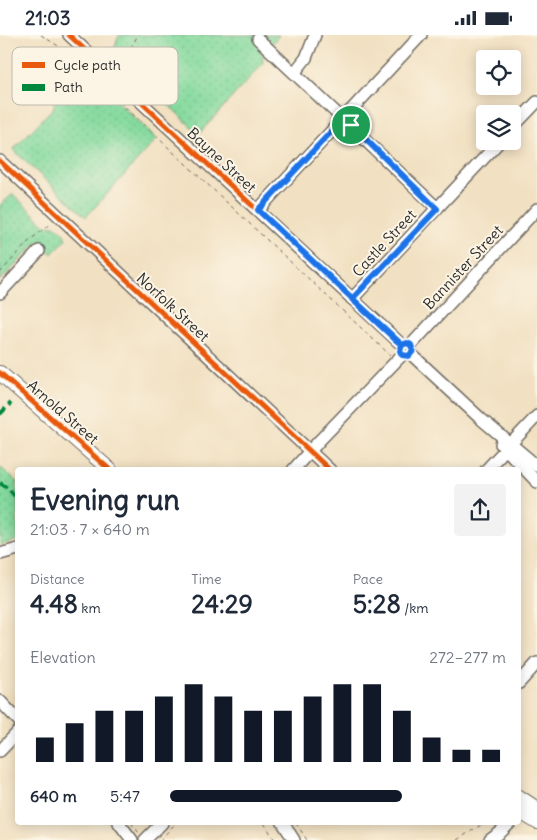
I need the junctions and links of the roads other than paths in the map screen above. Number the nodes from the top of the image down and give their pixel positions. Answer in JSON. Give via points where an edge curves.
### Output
{"nodes":[{"id":1,"x":69,"y":35,"type":"edge"},
{"id":2,"x":314,"y":35,"type":"edge"},
{"id":3,"x":422,"y":35,"type":"edge"},
{"id":4,"x":258,"y":39,"type":"dead end"},
{"id":5,"x":82,"y":47,"type":"edge"},
{"id":6,"x":295,"y":72,"type":"junction"},
{"id":7,"x":537,"y":102,"type":"edge"},
{"id":8,"x":145,"y":105,"type":"edge"},
{"id":9,"x":344,"y":118,"type":"junction"},
{"id":10,"x":521,"y":119,"type":"edge"},
{"id":11,"x":492,"y":150,"type":"edge"},
{"id":12,"x":0,"y":161,"type":"edge"},
{"id":13,"x":437,"y":209,"type":"junction"},
{"id":14,"x":537,"y":209,"type":"edge"},
{"id":15,"x":258,"y":210,"type":"junction"},
{"id":16,"x":39,"y":251,"type":"dead end"},
{"id":17,"x":0,"y":293,"type":"edge"},
{"id":18,"x":352,"y":299,"type":"junction"},
{"id":19,"x":404,"y":351,"type":"junction"},
{"id":20,"x":0,"y":373,"type":"edge"},
{"id":21,"x":537,"y":416,"type":"edge"},
{"id":22,"x":508,"y":447,"type":"junction"},
{"id":23,"x":310,"y":451,"type":"junction"},
{"id":24,"x":537,"y":466,"type":"edge"},
{"id":25,"x":107,"y":467,"type":"edge"},
{"id":26,"x":296,"y":467,"type":"edge"},
{"id":27,"x":327,"y":467,"type":"edge"},
{"id":28,"x":489,"y":467,"type":"edge"},
{"id":29,"x":537,"y":482,"type":"edge"},
{"id":30,"x":15,"y":550,"type":"edge"},
{"id":31,"x":0,"y":554,"type":"edge"},
{"id":32,"x":537,"y":663,"type":"edge"},
{"id":33,"x":521,"y":681,"type":"edge"},
{"id":34,"x":0,"y":701,"type":"edge"},
{"id":35,"x":15,"y":716,"type":"edge"},
{"id":36,"x":15,"y":735,"type":"edge"},
{"id":37,"x":0,"y":751,"type":"edge"},
{"id":38,"x":521,"y":804,"type":"edge"},
{"id":39,"x":521,"y":805,"type":"edge"},
{"id":40,"x":537,"y":809,"type":"edge"},
{"id":41,"x":537,"y":823,"type":"edge"},
{"id":42,"x":122,"y":825,"type":"edge"},
{"id":43,"x":159,"y":825,"type":"edge"},
{"id":44,"x":284,"y":825,"type":"edge"},
{"id":45,"x":508,"y":825,"type":"edge"},
{"id":46,"x":140,"y":839,"type":"edge"},
{"id":47,"x":294,"y":840,"type":"edge"},
{"id":48,"x":490,"y":840,"type":"edge"}],
"edges":[{"from":1,"to":5,"type":"street","name":"Bayne Street"},
{"from":2,"to":6,"type":"street","via":[[306,58]]},
{"from":3,"to":9,"type":"street"},
{"from":4,"to":6,"type":"street"},
{"from":6,"to":9,"type":"street"},
{"from":7,"to":10,"type":"street"},
{"from":8,"to":15,"type":"street","name":"Bayne Street"},
{"from":9,"to":13,"type":"street"},
{"from":9,"to":15,"type":"street"},
{"from":11,"to":13,"type":"street","name":"Castle Street"},
{"from":12,"to":23,"type":"street","name":"Norfolk Street"},
{"from":13,"to":18,"type":"street","name":"Castle Street"},
{"from":14,"to":19,"type":"street","name":"Bannister Street"},
{"from":15,"to":18,"type":"street","name":"Bayne Street"},
{"from":16,"to":17,"type":"street"},
{"from":18,"to":19,"type":"street","name":"Bayne Street"},
{"from":19,"to":22,"type":"street","name":"Bayne Street"},
{"from":19,"to":23,"type":"street","name":"Bannister Street"},
{"from":20,"to":25,"type":"main road","name":"Arnold Street"},
{"from":21,"to":22,"type":"street"},
{"from":22,"to":24,"type":"street","name":"Bayne Street"},
{"from":22,"to":28,"type":"street"},
{"from":22,"to":29,"type":"street","name":"Bayne Street"},
{"from":23,"to":26,"type":"street","name":"Bannister Street"},
{"from":23,"to":27,"type":"street","name":"Norfolk Street"},
{"from":30,"to":31,"type":"street"},
{"from":32,"to":33,"type":"street"},
{"from":34,"to":35,"type":"street"},
{"from":36,"to":37,"type":"street"},
{"from":38,"to":40,"type":"main road"},
{"from":39,"to":41,"type":"main road"},
{"from":42,"to":46,"type":"street"},
{"from":43,"to":46,"type":"street"},
{"from":44,"to":47,"type":"street"},
{"from":45,"to":48,"type":"street"}]}
